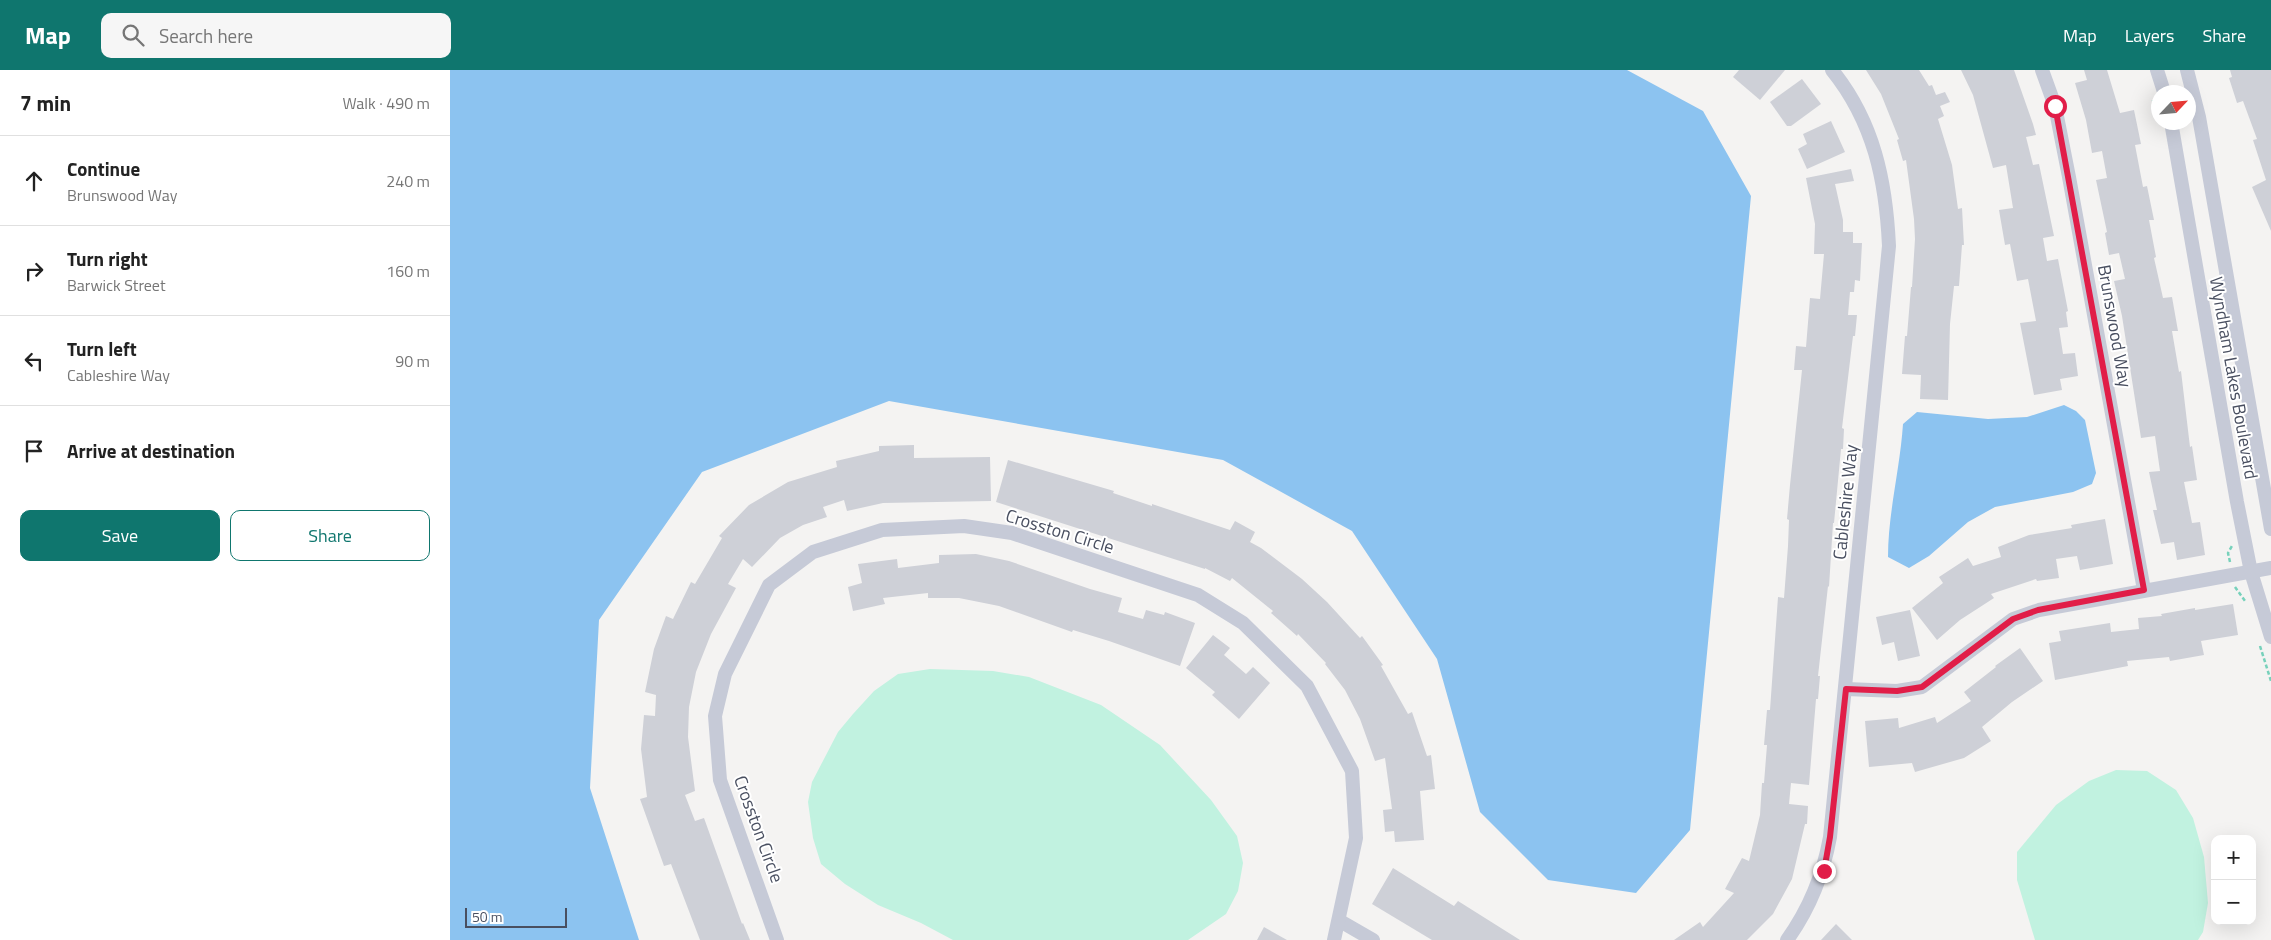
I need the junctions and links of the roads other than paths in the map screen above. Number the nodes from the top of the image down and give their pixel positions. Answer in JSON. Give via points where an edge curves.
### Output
{"nodes":[{"id":1,"x":1832,"y":70,"type":"edge"},
{"id":2,"x":2042,"y":70,"type":"edge"},
{"id":3,"x":2157,"y":70,"type":"edge"},
{"id":4,"x":2187,"y":70,"type":"edge"},
{"id":5,"x":2162,"y":85,"type":"edge"},
{"id":6,"x":2172,"y":130,"type":"edge"},
{"id":7,"x":2271,"y":529,"type":"edge"},
{"id":8,"x":2271,"y":568,"type":"edge"},
{"id":9,"x":2251,"y":572,"type":"junction"},
{"id":10,"x":2144,"y":590,"type":"junction"},
{"id":11,"x":2271,"y":637,"type":"edge"},
{"id":12,"x":1846,"y":689,"type":"junction"},
{"id":13,"x":1340,"y":921,"type":"junction"},
{"id":14,"x":777,"y":940,"type":"edge"},
{"id":15,"x":1334,"y":940,"type":"edge"},
{"id":16,"x":1373,"y":940,"type":"edge"},
{"id":17,"x":1786,"y":940,"type":"edge"}],
"edges":[{"from":1,"to":12,"type":"street","name":"Cableshire Way","via":[[1869,132],[1883,179],[1888,246]]},
{"from":2,"to":10,"type":"street","name":"Brunswood Way","via":[[2055,106],[2069,177]]},
{"from":3,"to":5,"type":"street"},
{"from":4,"to":7,"type":"street","name":"Wyndham Lakes Boulevard","via":[[2199,117]]},
{"from":6,"to":9,"type":"street","name":"Wyndham Lakes Boulevard"},
{"from":8,"to":9,"type":"street"},
{"from":9,"to":10,"type":"street"},
{"from":9,"to":11,"type":"street","name":"Wyndham Lakes Boulevard"},
{"from":10,"to":12,"type":"street","via":[[2038,610],[2013,619],[1922,687],[1897,691]]},
{"from":12,"to":17,"type":"street","name":"Cableshire Way","via":[[1824,871],[1801,920]]},
{"from":13,"to":14,"type":"street","name":"Crosston Circle","via":[[1356,838],[1352,771],[1307,686],[1243,623],[1198,595],[1012,533],[964,526],[882,530],[813,552],[769,585],[725,674],[715,716],[720,780]]},
{"from":13,"to":15,"type":"street","name":"Crosston Circle"},
{"from":13,"to":16,"type":"street"}]}
